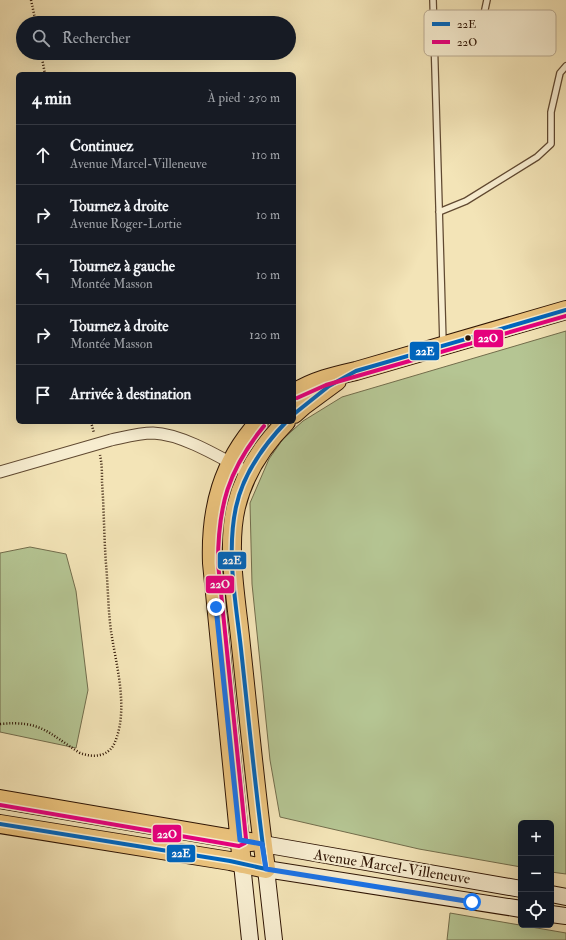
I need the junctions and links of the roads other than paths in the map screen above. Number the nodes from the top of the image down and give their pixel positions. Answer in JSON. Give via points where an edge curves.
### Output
{"nodes":[{"id":1,"x":432,"y":0,"type":"edge"},
{"id":2,"x":487,"y":0,"type":"edge"},
{"id":3,"x":432,"y":10,"type":"edge"},
{"id":4,"x":485,"y":10,"type":"edge"},
{"id":5,"x":434,"y":56,"type":"edge"},
{"id":6,"x":566,"y":66,"type":"edge"},
{"id":7,"x":439,"y":212,"type":"junction"},
{"id":8,"x":566,"y":310,"type":"edge"},
{"id":9,"x":443,"y":345,"type":"junction"},
{"id":10,"x":356,"y":371,"type":"junction"},
{"id":11,"x":296,"y":392,"type":"edge"},
{"id":12,"x":296,"y":412,"type":"edge"},
{"id":13,"x":257,"y":424,"type":"edge"},
{"id":14,"x":284,"y":424,"type":"edge"},
{"id":15,"x":231,"y":463,"type":"junction"},
{"id":16,"x":0,"y":472,"type":"edge"},
{"id":17,"x":249,"y":473,"type":"junction"},
{"id":18,"x":0,"y":799,"type":"edge"},
{"id":19,"x":0,"y":824,"type":"edge"},
{"id":20,"x":240,"y":840,"type":"junction"},
{"id":21,"x":262,"y":844,"type":"junction"},
{"id":22,"x":242,"y":864,"type":"junction"},
{"id":23,"x":266,"y":869,"type":"junction"},
{"id":24,"x":518,"y":888,"type":"edge"},
{"id":25,"x":554,"y":895,"type":"edge"},
{"id":26,"x":566,"y":897,"type":"edge"},
{"id":27,"x":518,"y":909,"type":"edge"},
{"id":28,"x":554,"y":914,"type":"edge"},
{"id":29,"x":566,"y":916,"type":"edge"},
{"id":30,"x":250,"y":940,"type":"edge"},
{"id":31,"x":274,"y":940,"type":"edge"}],
"edges":[{"from":1,"to":3,"type":"lane"},
{"from":2,"to":4,"type":"lane"},
{"from":5,"to":7,"type":"lane"},
{"from":6,"to":7,"type":"lane","via":[[560,73],[551,112],[551,144],[537,157],[466,201]]},
{"from":7,"to":9,"type":"lane"},
{"from":8,"to":9,"type":"main road"},
{"from":9,"to":10,"type":"main road"},
{"from":10,"to":11,"type":"main road","via":[[325,378]]},
{"from":10,"to":12,"type":"main road","via":[[329,386]]},
{"from":13,"to":15,"type":"main road","via":[[244,439]]},
{"from":14,"to":17,"type":"main road","via":[[260,452]]},
{"from":15,"to":16,"type":"street","via":[[162,434],[143,434]]},
{"from":15,"to":17,"type":"street"},
{"from":15,"to":20,"type":"main road","via":[[216,503],[211,544]]},
{"from":17,"to":21,"type":"main road","via":[[236,507],[232,547]]},
{"from":18,"to":20,"type":"main road"},
{"from":19,"to":22,"type":"main road"},
{"from":20,"to":21,"type":"main road"},
{"from":20,"to":22,"type":"main road"},
{"from":21,"to":23,"type":"main road"},
{"from":21,"to":24,"type":"street","name":"Avenue Marcel-Villeneuve"},
{"from":22,"to":23,"type":"main road"},
{"from":22,"to":30,"type":"street"},
{"from":23,"to":27,"type":"street","name":"Avenue Marcel-Villeneuve"},
{"from":23,"to":31,"type":"street"},
{"from":25,"to":26,"type":"street"},
{"from":28,"to":29,"type":"street"}]}
